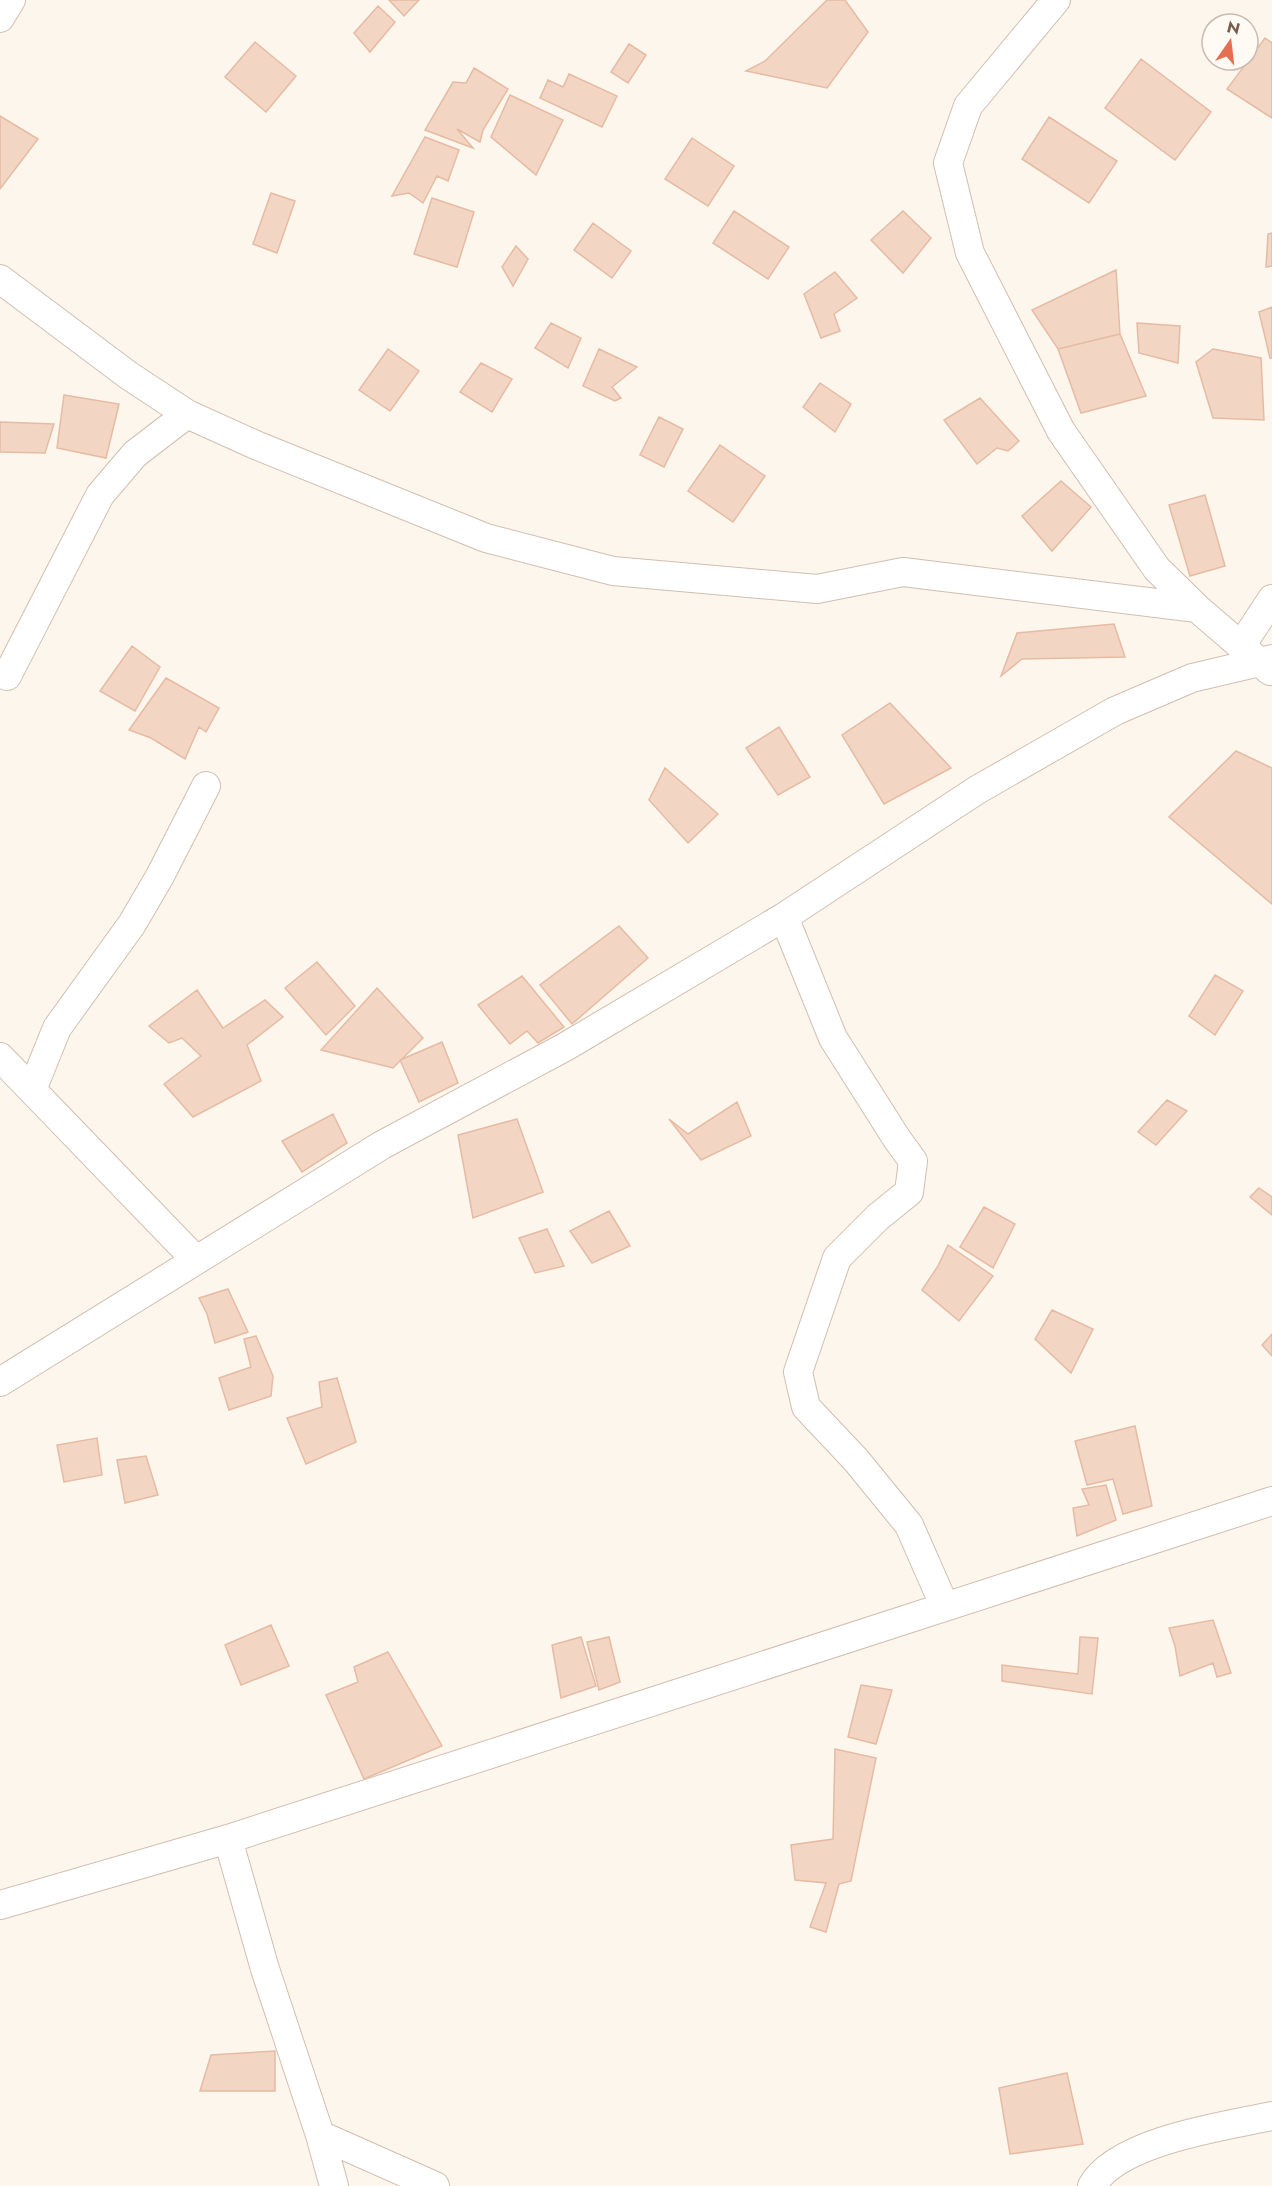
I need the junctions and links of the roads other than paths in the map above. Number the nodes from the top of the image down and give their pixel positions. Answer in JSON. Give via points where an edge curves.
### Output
{"nodes":[{"id":1,"x":11,"y":0,"type":"edge"},
{"id":2,"x":1056,"y":0,"type":"edge"},
{"id":3,"x":0,"y":18,"type":"edge"},
{"id":4,"x":0,"y":279,"type":"edge"},
{"id":5,"x":187,"y":414,"type":"junction"},
{"id":6,"x":1272,"y":599,"type":"edge"},
{"id":7,"x":1197,"y":608,"type":"junction"},
{"id":8,"x":1261,"y":660,"type":"edge"},
{"id":9,"x":7,"y":676,"type":"dead end"},
{"id":10,"x":206,"y":786,"type":"dead end"},
{"id":11,"x":784,"y":917,"type":"junction"},
{"id":12,"x":0,"y":1057,"type":"edge"},
{"id":13,"x":32,"y":1089,"type":"junction"},
{"id":14,"x":195,"y":1259,"type":"junction"},
{"id":15,"x":0,"y":1382,"type":"edge"},
{"id":16,"x":1272,"y":1501,"type":"edge"},
{"id":17,"x":945,"y":1607,"type":"junction"},
{"id":18,"x":228,"y":1839,"type":"junction"},
{"id":19,"x":4,"y":1896,"type":"edge"},
{"id":20,"x":1272,"y":2116,"type":"edge"},
{"id":21,"x":320,"y":2135,"type":"junction"},
{"id":22,"x":334,"y":2186,"type":"edge"},
{"id":23,"x":435,"y":2186,"type":"edge"},
{"id":24,"x":1092,"y":2186,"type":"edge"}],
"edges":[{"from":1,"to":3,"type":"street"},
{"from":2,"to":7,"type":"street","via":[[968,106],[948,163],[970,254],[1060,431],[1156,569]]},
{"from":4,"to":5,"type":"street"},
{"from":5,"to":7,"type":"street","via":[[486,538],[613,571],[817,590],[903,572]]},
{"from":5,"to":9,"type":"street","via":[[135,454],[100,495]]},
{"from":6,"to":8,"type":"street"},
{"from":7,"to":8,"type":"street"},
{"from":8,"to":11,"type":"street","via":[[1192,678],[1115,711],[977,790]]},
{"from":10,"to":13,"type":"street","via":[[132,924],[57,1028]]},
{"from":11,"to":14,"type":"street","via":[[565,1047],[382,1145]]},
{"from":11,"to":17,"type":"street","via":[[833,1038],[914,1161],[909,1192],[837,1258],[798,1372],[806,1407],[909,1525]]},
{"from":12,"to":13,"type":"street"},
{"from":13,"to":14,"type":"street"},
{"from":14,"to":15,"type":"street"},
{"from":16,"to":17,"type":"street"},
{"from":17,"to":18,"type":"street"},
{"from":18,"to":19,"type":"street"},
{"from":18,"to":21,"type":"street","via":[[265,1969]]},
{"from":20,"to":24,"type":"street","via":[[1181,2136],[1127,2155],[1098,2176]]},
{"from":21,"to":22,"type":"street"},
{"from":21,"to":23,"type":"street"}]}
